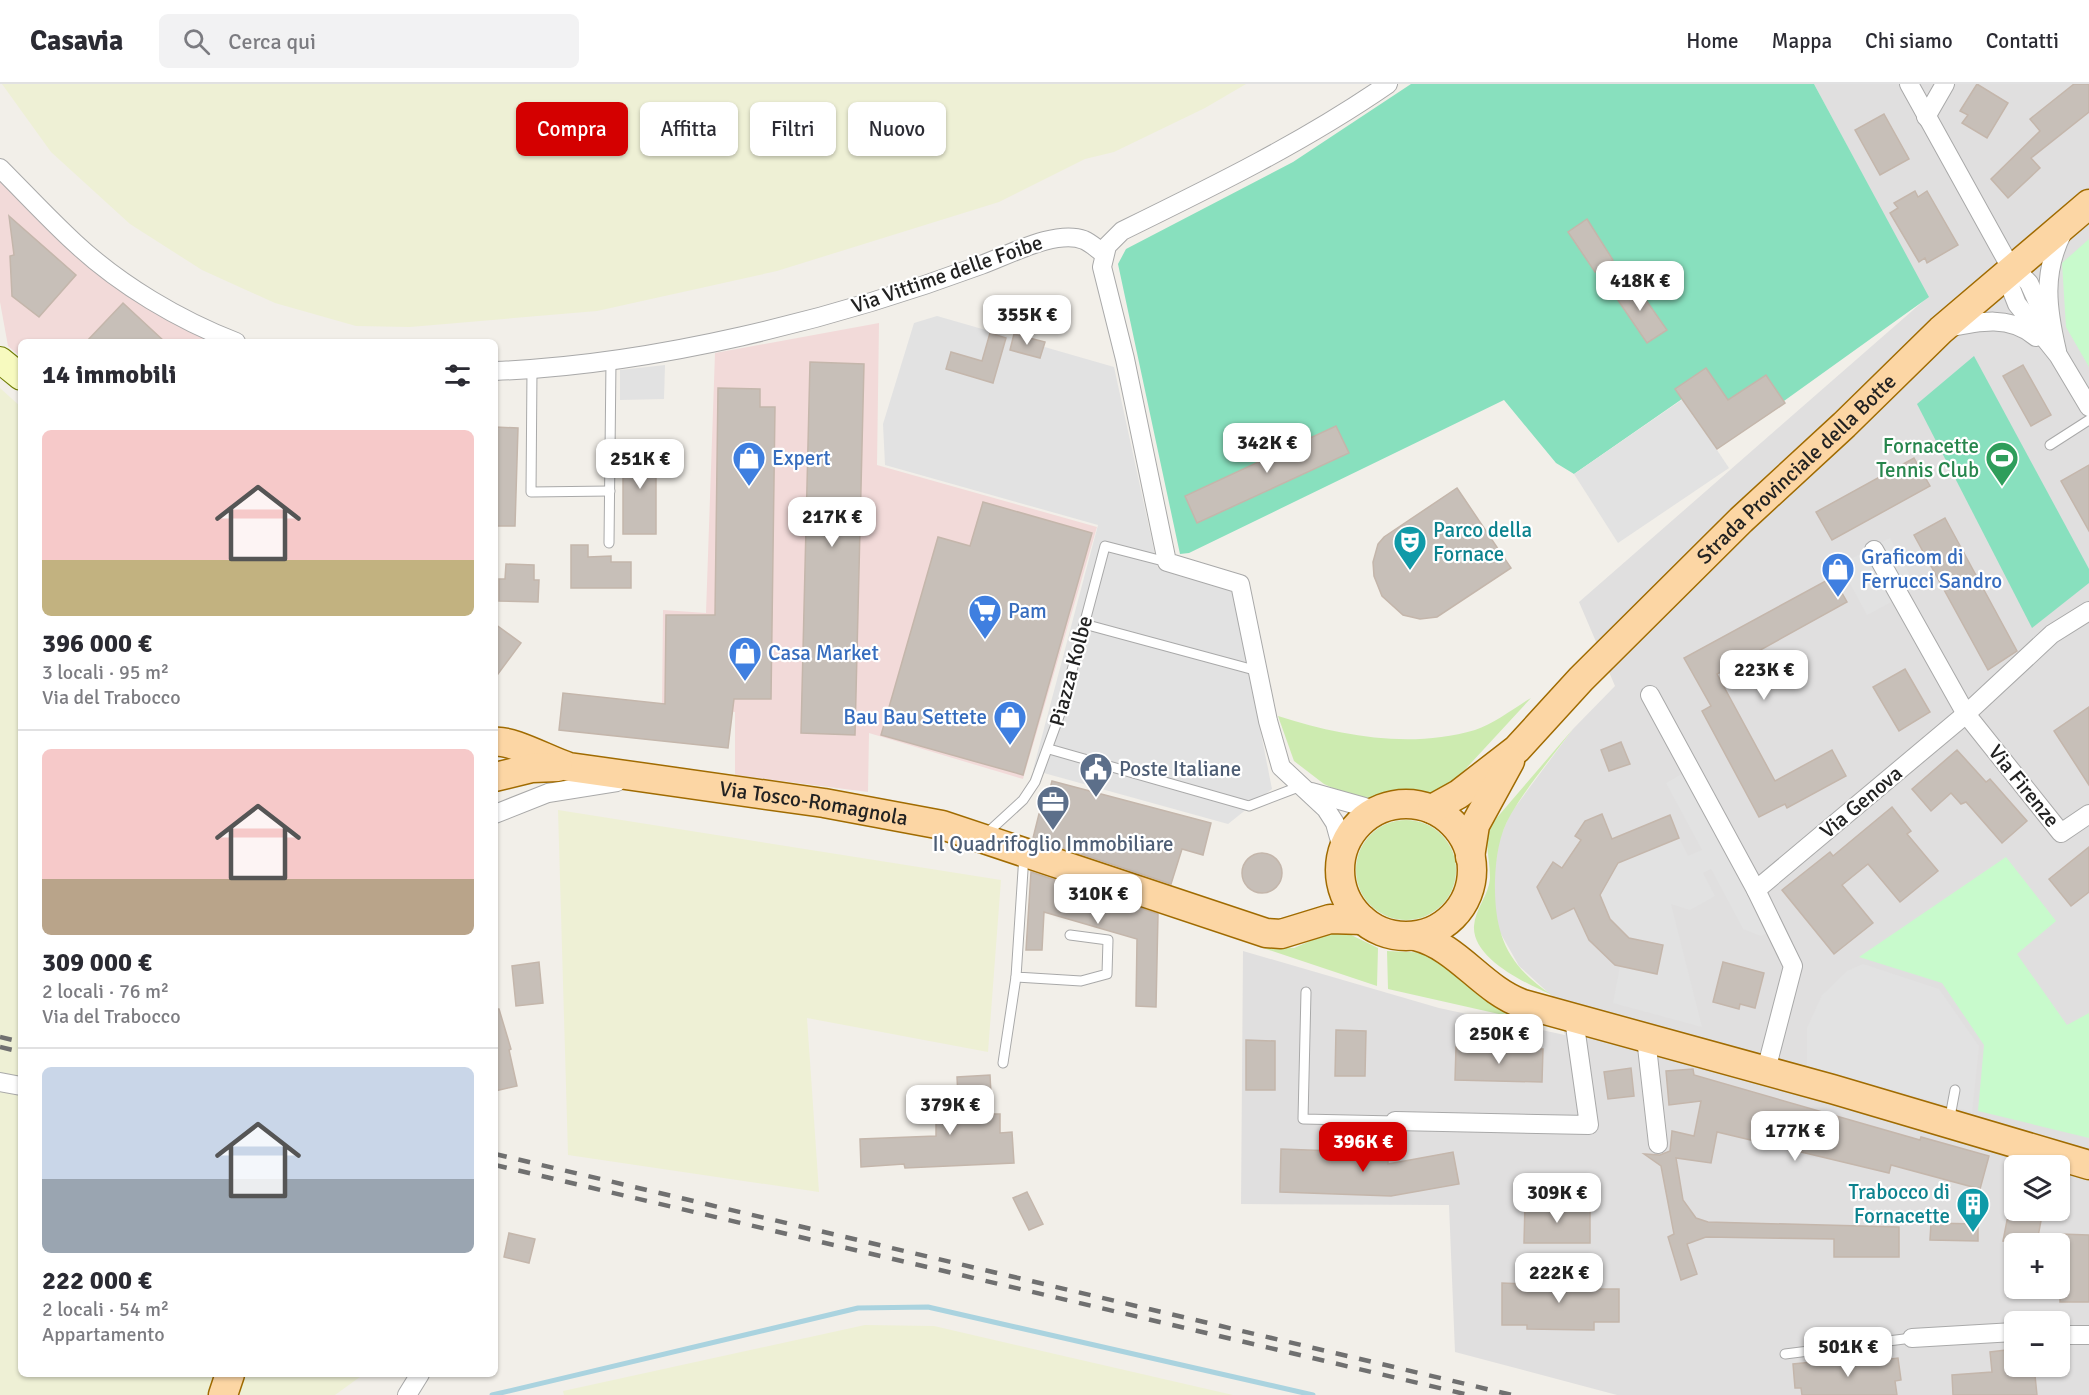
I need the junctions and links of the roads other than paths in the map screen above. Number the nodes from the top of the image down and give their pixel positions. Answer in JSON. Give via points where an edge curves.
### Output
{"nodes":[{"id":1,"x":1388,"y":84,"type":"edge"},
{"id":2,"x":1909,"y":84,"type":"edge"},
{"id":3,"x":1945,"y":84,"type":"edge"},
{"id":4,"x":1926,"y":117,"type":"junction"},
{"id":5,"x":0,"y":168,"type":"edge"},
{"id":6,"x":2079,"y":212,"type":"edge"},
{"id":7,"x":1103,"y":253,"type":"junction"},
{"id":8,"x":2010,"y":272,"type":"junction"},
{"id":9,"x":1941,"y":330,"type":"junction"},
{"id":10,"x":229,"y":339,"type":"edge"},
{"id":11,"x":2058,"y":355,"type":"junction"},
{"id":12,"x":611,"y":360,"type":"junction"},
{"id":13,"x":532,"y":370,"type":"junction"},
{"id":14,"x":498,"y":371,"type":"edge"},
{"id":15,"x":2089,"y":407,"type":"edge"},
{"id":16,"x":2089,"y":420,"type":"edge"},
{"id":17,"x":2050,"y":445,"type":"dead end"},
{"id":18,"x":610,"y":491,"type":"junction"},
{"id":19,"x":609,"y":543,"type":"dead end"},
{"id":20,"x":1874,"y":550,"type":"dead end"},
{"id":21,"x":1167,"y":562,"type":"junction"},
{"id":22,"x":2089,"y":611,"type":"edge"},
{"id":23,"x":1084,"y":624,"type":"junction"},
{"id":24,"x":1258,"y":671,"type":"junction"},
{"id":25,"x":1650,"y":695,"type":"dead end"},
{"id":26,"x":1966,"y":714,"type":"junction"},
{"id":27,"x":498,"y":745,"type":"edge"},
{"id":28,"x":1049,"y":749,"type":"junction"},
{"id":29,"x":1517,"y":749,"type":"junction"},
{"id":30,"x":569,"y":767,"type":"junction"},
{"id":31,"x":498,"y":776,"type":"edge"},
{"id":32,"x":641,"y":779,"type":"junction"},
{"id":33,"x":1305,"y":788,"type":"junction"},
{"id":34,"x":1432,"y":809,"type":"junction"},
{"id":35,"x":1375,"y":810,"type":"junction"},
{"id":36,"x":498,"y":813,"type":"edge"},
{"id":37,"x":2089,"y":813,"type":"edge"},
{"id":38,"x":982,"y":838,"type":"junction"},
{"id":39,"x":1024,"y":852,"type":"junction"},
{"id":40,"x":1470,"y":857,"type":"junction"},
{"id":41,"x":1342,"y":866,"type":"junction"},
{"id":42,"x":1756,"y":890,"type":"junction"},
{"id":43,"x":1462,"y":904,"type":"junction"},
{"id":44,"x":1362,"y":920,"type":"junction"},
{"id":45,"x":1241,"y":925,"type":"junction"},
{"id":46,"x":1070,"y":935,"type":"dead end"},
{"id":47,"x":1415,"y":936,"type":"junction"},
{"id":48,"x":1016,"y":977,"type":"junction"},
{"id":49,"x":1306,"y":992,"type":"dead end"},
{"id":50,"x":1535,"y":1006,"type":"junction"},
{"id":51,"x":1574,"y":1019,"type":"junction"},
{"id":52,"x":1646,"y":1038,"type":"junction"},
{"id":53,"x":1003,"y":1064,"type":"dead end"},
{"id":54,"x":1766,"y":1071,"type":"junction"},
{"id":55,"x":0,"y":1082,"type":"edge"},
{"id":56,"x":18,"y":1085,"type":"edge"},
{"id":57,"x":1955,"y":1090,"type":"dead end"},
{"id":58,"x":1395,"y":1121,"type":"joint"},
{"id":59,"x":1949,"y":1124,"type":"junction"},
{"id":60,"x":1658,"y":1144,"type":"dead end"},
{"id":61,"x":2089,"y":1165,"type":"edge"},
{"id":62,"x":2004,"y":1332,"type":"edge"},
{"id":63,"x":2070,"y":1335,"type":"edge"},
{"id":64,"x":2089,"y":1335,"type":"edge"},
{"id":65,"x":1912,"y":1338,"type":"joint"},
{"id":66,"x":1785,"y":1354,"type":"dead end"},
{"id":67,"x":229,"y":1377,"type":"edge"},
{"id":68,"x":418,"y":1377,"type":"edge"},
{"id":69,"x":223,"y":1395,"type":"edge"},
{"id":70,"x":407,"y":1395,"type":"edge"}],
"edges":[{"from":1,"to":7,"type":"street","via":[[1326,126],[1263,161],[1122,231]]},
{"from":2,"to":4,"type":"street"},
{"from":3,"to":4,"type":"street"},
{"from":4,"to":8,"type":"street"},
{"from":5,"to":10,"type":"street","via":[[104,267],[191,323]]},
{"from":6,"to":8,"type":"main road","name":"Strada Provinciale della Botte"},
{"from":6,"to":11,"type":"street","via":[[2051,260],[2047,283]]},
{"from":7,"to":12,"type":"street","name":"Via Vittime delle Foibe","via":[[1085,241],[1062,237],[930,284],[815,318]]},
{"from":7,"to":21,"type":"street","via":[[1104,276]]},
{"from":8,"to":9,"type":"main road","name":"Strada Provinciale della Botte"},
{"from":8,"to":11,"type":"street","via":[[2033,289]]},
{"from":9,"to":11,"type":"street","via":[[2007,321],[2022,327]]},
{"from":9,"to":29,"type":"main road","name":"Strada Provinciale della Botte","via":[[1649,610]]},
{"from":11,"to":15,"type":"street"},
{"from":12,"to":13,"type":"street","name":"Via Vittime delle Foibe"},
{"from":12,"to":18,"type":"lane"},
{"from":13,"to":14,"type":"street","name":"Via Vittime delle Foibe"},
{"from":13,"to":18,"type":"lane","via":[[531,492]]},
{"from":16,"to":17,"type":"lane"},
{"from":18,"to":19,"type":"lane"},
{"from":20,"to":26,"type":"street"},
{"from":21,"to":23,"type":"lane","name":"Piazza Kolbe","via":[[1105,546]]},
{"from":21,"to":24,"type":"street","name":"Piazza Kolbe","via":[[1240,584]]},
{"from":22,"to":26,"type":"street","name":"Via Genova","via":[[2052,634]]},
{"from":23,"to":24,"type":"lane"},
{"from":23,"to":28,"type":"lane","name":"Piazza Kolbe"},
{"from":24,"to":33,"type":"street","name":"Piazza Kolbe","via":[[1281,767]]},
{"from":25,"to":42,"type":"street"},
{"from":26,"to":37,"type":"street","name":"Via Firenze","via":[[2061,832]]},
{"from":26,"to":42,"type":"street","name":"Via Genova"},
{"from":27,"to":30,"type":"main road","name":"Via Tosco-Romagnola"},
{"from":28,"to":33,"type":"lane","via":[[1249,806]]},
{"from":28,"to":38,"type":"lane","name":"Piazza Kolbe","via":[[1029,792]]},
{"from":29,"to":34,"type":"main road","via":[[1459,794]]},
{"from":29,"to":40,"type":"main road","via":[[1475,825]]},
{"from":30,"to":31,"type":"main road","via":[[532,768]]},
{"from":30,"to":32,"type":"main road","name":"Via Tosco-Romagnola"},
{"from":32,"to":36,"type":"street","via":[[548,793]]},
{"from":32,"to":38,"type":"main road","name":"Via Tosco-Romagnola","via":[[856,808],[942,825]]},
{"from":33,"to":35,"type":"street"},
{"from":33,"to":41,"type":"street","name":"Piazza Kolbe","via":[[1335,823]]},
{"from":34,"to":35,"type":"main road","via":[[1406,804]]},
{"from":34,"to":40,"type":"main road","via":[[1461,834]]},
{"from":35,"to":41,"type":"main road","via":[[1354,828]]},
{"from":38,"to":39,"type":"main road","name":"Via Tosco-Romagnola"},
{"from":39,"to":45,"type":"main road","name":"Via Tosco-Romagnola"},
{"from":39,"to":48,"type":"lane"},
{"from":40,"to":43,"type":"main road","via":[[1471,879]]},
{"from":41,"to":44,"type":"main road","via":[[1352,907]]},
{"from":41,"to":45,"type":"main road","via":[[1321,904],[1279,922]]},
{"from":42,"to":54,"type":"street","via":[[1793,966]]},
{"from":43,"to":47,"type":"main road","via":[[1440,928]]},
{"from":43,"to":50,"type":"main road","via":[[1464,938],[1471,953],[1507,987]]},
{"from":44,"to":45,"type":"main road","name":"Via Tosco-Romagnola","via":[[1330,920],[1281,934]]},
{"from":44,"to":47,"type":"main road","via":[[1384,932]]},
{"from":46,"to":48,"type":"lane","via":[[1108,940],[1107,974],[1081,981]]},
{"from":47,"to":50,"type":"main road","via":[[1446,948],[1511,999]]},
{"from":48,"to":53,"type":"lane"},
{"from":49,"to":58,"type":"lane","via":[[1303,1119]]},
{"from":50,"to":51,"type":"main road"},
{"from":51,"to":52,"type":"main road"},
{"from":51,"to":58,"type":"street","via":[[1589,1125]]},
{"from":52,"to":54,"type":"main road"},
{"from":52,"to":60,"type":"street"},
{"from":54,"to":59,"type":"main road"},
{"from":55,"to":56,"type":"street"},
{"from":57,"to":59,"type":"lane"},
{"from":59,"to":61,"type":"main road"},
{"from":62,"to":65,"type":"street"},
{"from":63,"to":64,"type":"street"},
{"from":65,"to":66,"type":"lane"},
{"from":67,"to":69,"type":"main road"},
{"from":68,"to":70,"type":"street"}]}
